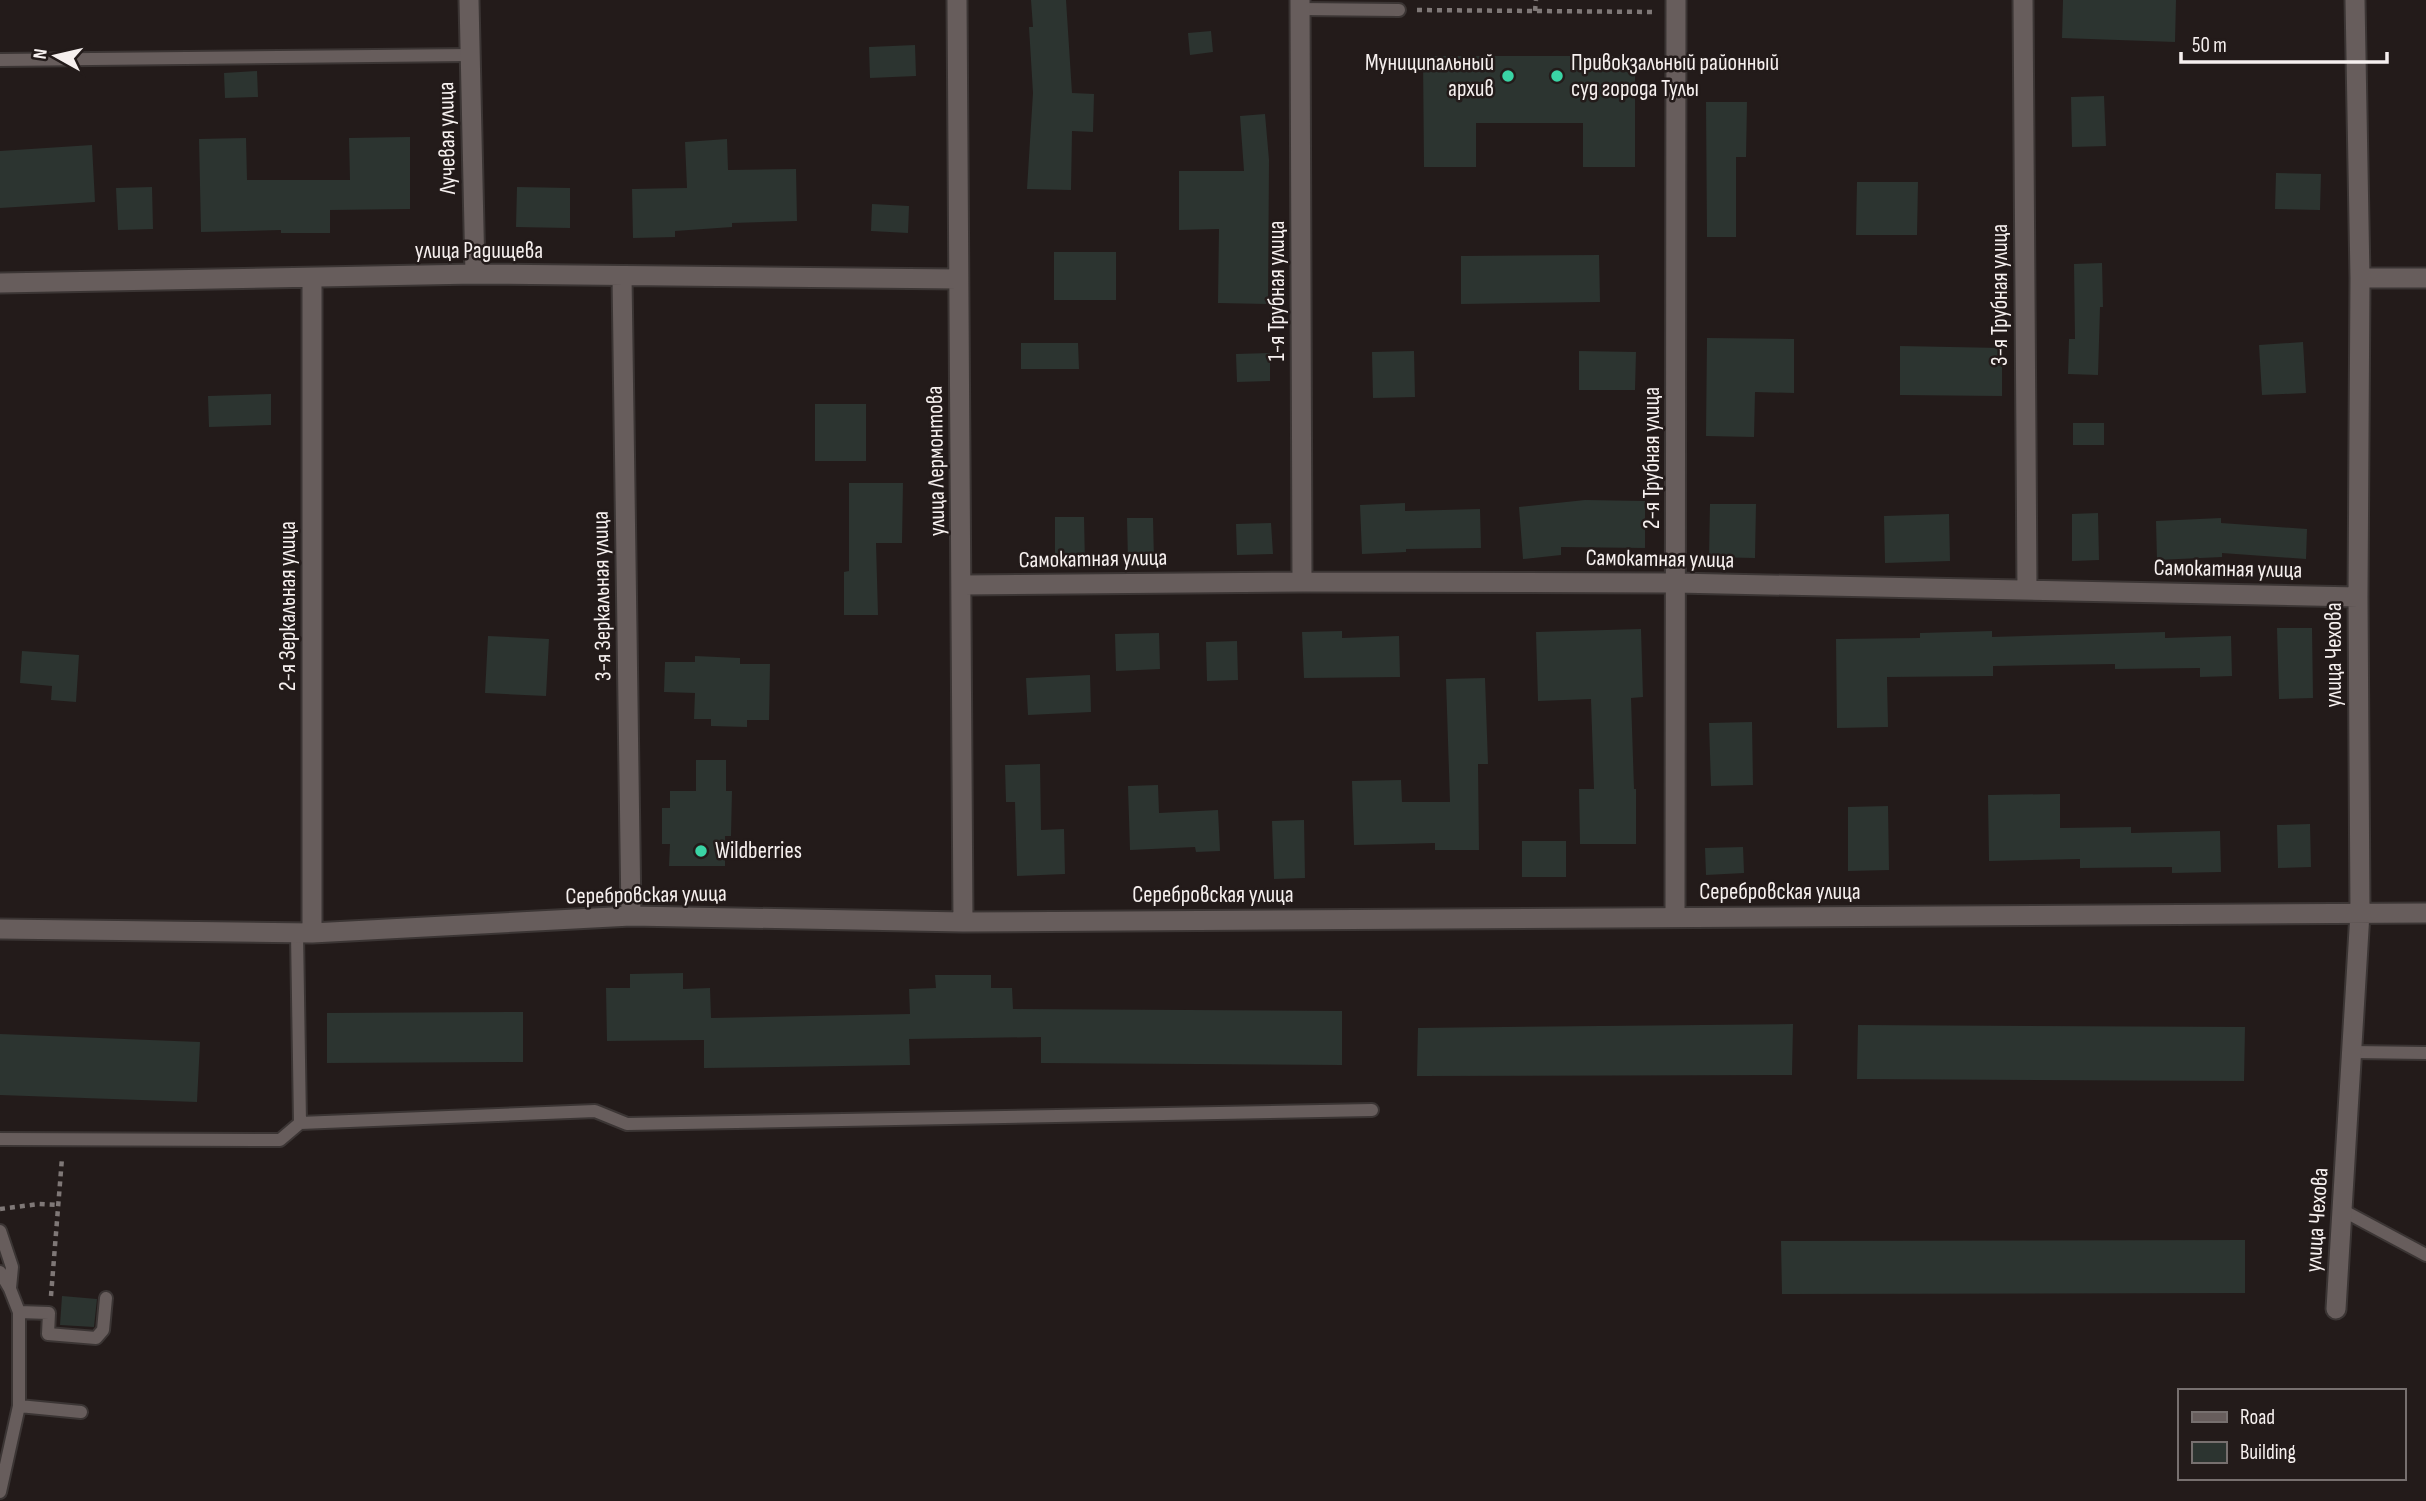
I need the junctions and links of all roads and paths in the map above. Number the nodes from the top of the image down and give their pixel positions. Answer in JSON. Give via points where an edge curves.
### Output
{"nodes":[{"id":1,"x":469,"y":0,"type":"edge"},
{"id":2,"x":957,"y":0,"type":"edge"},
{"id":3,"x":1536,"y":0,"type":"edge"},
{"id":4,"x":2023,"y":0,"type":"edge"},
{"id":5,"x":2355,"y":0,"type":"edge"},
{"id":6,"x":1300,"y":4,"type":"edge"},
{"id":7,"x":1676,"y":6,"type":"edge"},
{"id":8,"x":1399,"y":10,"type":"joint"},
{"id":9,"x":1535,"y":10,"type":"junction"},
{"id":10,"x":470,"y":55,"type":"junction"},
{"id":11,"x":0,"y":60,"type":"edge"},
{"id":12,"x":475,"y":274,"type":"junction"},
{"id":13,"x":622,"y":276,"type":"junction"},
{"id":14,"x":2360,"y":278,"type":"junction"},
{"id":15,"x":2426,"y":278,"type":"edge"},
{"id":16,"x":312,"y":279,"type":"junction"},
{"id":17,"x":958,"y":279,"type":"junction"},
{"id":18,"x":0,"y":282,"type":"edge"},
{"id":19,"x":1302,"y":582,"type":"junction"},
{"id":20,"x":1676,"y":583,"type":"junction"},
{"id":21,"x":962,"y":585,"type":"junction"},
{"id":22,"x":2027,"y":590,"type":"junction"},
{"id":23,"x":2358,"y":597,"type":"junction"},
{"id":24,"x":2360,"y":913,"type":"junction"},
{"id":25,"x":2426,"y":913,"type":"edge"},
{"id":26,"x":631,"y":916,"type":"junction"},
{"id":27,"x":1675,"y":917,"type":"junction"},
{"id":28,"x":963,"y":922,"type":"junction"},
{"id":29,"x":0,"y":929,"type":"edge"},
{"id":30,"x":304,"y":933,"type":"junction"},
{"id":31,"x":2352,"y":1052,"type":"junction"},
{"id":32,"x":2426,"y":1053,"type":"edge"},
{"id":33,"x":1373,"y":1110,"type":"dead end"},
{"id":34,"x":300,"y":1123,"type":"junction"},
{"id":35,"x":0,"y":1139,"type":"edge"},
{"id":36,"x":62,"y":1161,"type":"dead end"},
{"id":37,"x":58,"y":1205,"type":"junction"},
{"id":38,"x":0,"y":1209,"type":"edge"},
{"id":39,"x":2342,"y":1210,"type":"junction"},
{"id":40,"x":0,"y":1231,"type":"edge"},
{"id":41,"x":2426,"y":1255,"type":"edge"},
{"id":42,"x":0,"y":1272,"type":"edge"},
{"id":43,"x":10,"y":1289,"type":"junction"},
{"id":44,"x":106,"y":1298,"type":"dead end"},
{"id":45,"x":2336,"y":1309,"type":"dead end"},
{"id":46,"x":19,"y":1312,"type":"junction"},
{"id":47,"x":49,"y":1313,"type":"junction"},
{"id":48,"x":19,"y":1406,"type":"junction"},
{"id":49,"x":81,"y":1412,"type":"dead end"},
{"id":50,"x":0,"y":1492,"type":"edge"}],
"edges":[{"from":1,"to":10,"type":"street","name":"Лучевая улица"},
{"from":2,"to":17,"type":"street","name":"улица Лермонтова"},
{"from":3,"to":9,"type":"path"},
{"from":4,"to":22,"type":"street","name":"3-я Трубная улица"},
{"from":5,"to":14,"type":"street","name":"улица Чехова"},
{"from":6,"to":8,"type":"lane"},
{"from":6,"to":19,"type":"street","name":"1-я Трубная улица"},
{"from":7,"to":9,"type":"path"},
{"from":7,"to":20,"type":"street","name":"2-я Трубная улица"},
{"from":8,"to":9,"type":"path"},
{"from":10,"to":11,"type":"lane"},
{"from":10,"to":12,"type":"street","name":"Лучевая улица"},
{"from":12,"to":13,"type":"street","name":"улица Радищева"},
{"from":12,"to":16,"type":"street","name":"улица Радищева"},
{"from":13,"to":17,"type":"street","name":"улица Радищева"},
{"from":13,"to":26,"type":"street","name":"3-я Зеркальная улица"},
{"from":14,"to":15,"type":"street"},
{"from":14,"to":23,"type":"street","name":"улица Чехова"},
{"from":16,"to":18,"type":"street","name":"улица Радищева"},
{"from":16,"to":30,"type":"street","name":"2-я Зеркальная улица"},
{"from":17,"to":21,"type":"street","name":"улица Лермонтова"},
{"from":19,"to":20,"type":"street","name":"Самокатная улица"},
{"from":19,"to":21,"type":"street","name":"Самокатная улица"},
{"from":20,"to":22,"type":"street","name":"Самокатная улица"},
{"from":20,"to":27,"type":"street","name":"2-я Трубная улица"},
{"from":21,"to":28,"type":"street","name":"улица Лермонтова"},
{"from":22,"to":23,"type":"street","name":"Самокатная улица"},
{"from":23,"to":24,"type":"street","name":"улица Чехова"},
{"from":24,"to":25,"type":"street","name":"Серебровская улица"},
{"from":24,"to":27,"type":"street","name":"Серебровская улица"},
{"from":24,"to":31,"type":"street","name":"улица Чехова"},
{"from":26,"to":28,"type":"street","name":"Серебровская улица"},
{"from":26,"to":30,"type":"street","name":"Серебровская улица"},
{"from":27,"to":28,"type":"street","name":"Серебровская улица"},
{"from":29,"to":30,"type":"street","name":"Серебровская улица"},
{"from":30,"to":34,"type":"lane"},
{"from":31,"to":32,"type":"lane"},
{"from":31,"to":39,"type":"street","name":"улица Чехова"},
{"from":33,"to":34,"type":"lane","via":[[627,1124],[595,1111]]},
{"from":34,"to":35,"type":"lane","via":[[280,1140]]},
{"from":36,"to":37,"type":"path"},
{"from":37,"to":38,"type":"path"},
{"from":37,"to":47,"type":"path"},
{"from":39,"to":41,"type":"lane"},
{"from":39,"to":45,"type":"street","name":"улица Чехова"},
{"from":40,"to":43,"type":"lane","via":[[12,1267]]},
{"from":42,"to":43,"type":"lane"},
{"from":43,"to":46,"type":"lane"},
{"from":44,"to":47,"type":"lane","via":[[103,1330],[96,1338],[48,1335]]},
{"from":46,"to":47,"type":"lane"},
{"from":46,"to":48,"type":"lane"},
{"from":48,"to":49,"type":"lane"},
{"from":48,"to":50,"type":"lane"}]}
